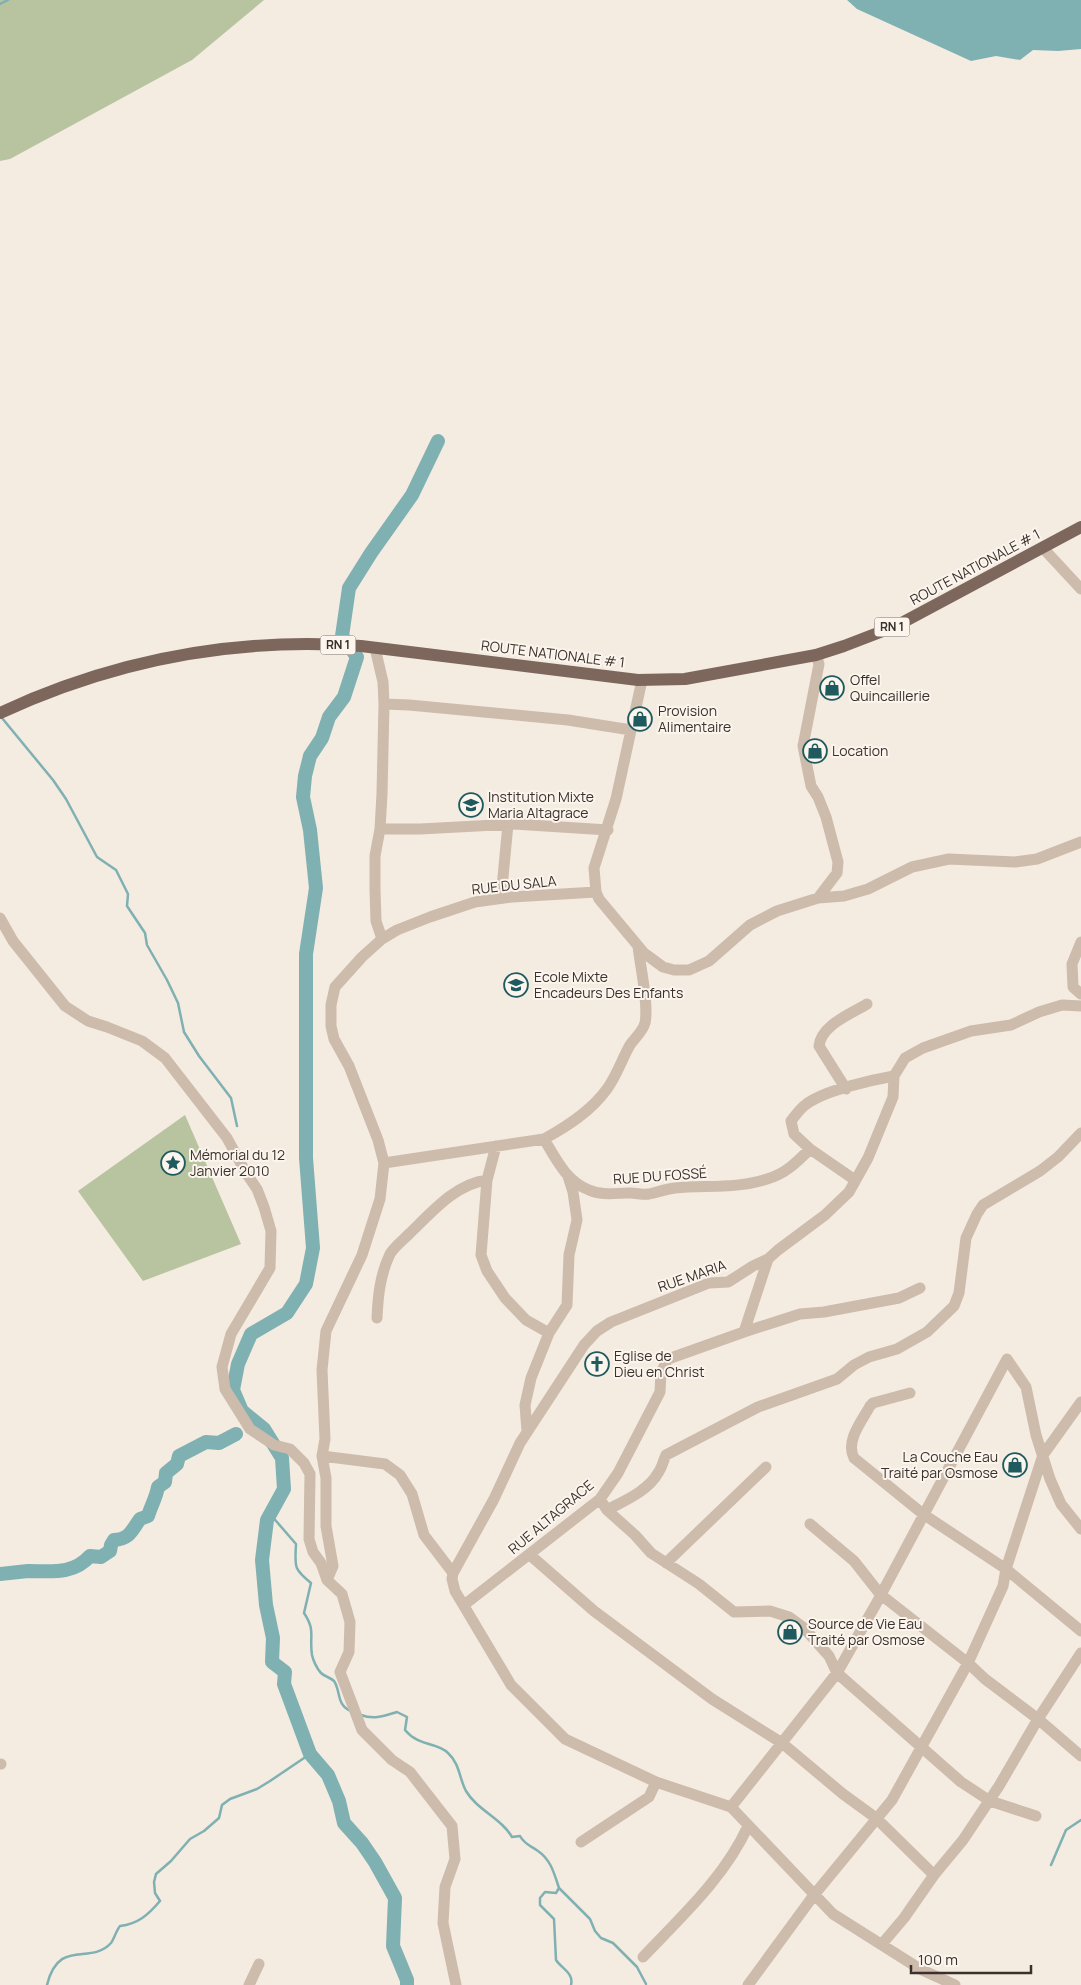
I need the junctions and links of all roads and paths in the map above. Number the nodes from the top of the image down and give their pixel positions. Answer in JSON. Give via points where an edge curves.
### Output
{"nodes":[{"id":1,"x":1081,"y":527,"type":"edge"},
{"id":2,"x":1043,"y":548,"type":"junction"},
{"id":3,"x":1080,"y":587,"type":"edge"},
{"id":4,"x":375,"y":648,"type":"junction"},
{"id":5,"x":816,"y":655,"type":"junction"},
{"id":6,"x":642,"y":680,"type":"junction"},
{"id":7,"x":384,"y":704,"type":"junction"},
{"id":8,"x":0,"y":713,"type":"edge"},
{"id":9,"x":631,"y":730,"type":"junction"},
{"id":10,"x":508,"y":824,"type":"junction"},
{"id":11,"x":380,"y":829,"type":"junction"},
{"id":12,"x":608,"y":830,"type":"junction"},
{"id":13,"x":1081,"y":842,"type":"edge"},
{"id":14,"x":596,"y":892,"type":"junction"},
{"id":15,"x":501,"y":898,"type":"junction"},
{"id":16,"x":818,"y":898,"type":"junction"},
{"id":17,"x":0,"y":918,"type":"edge"},
{"id":18,"x":382,"y":939,"type":"junction"},
{"id":19,"x":1081,"y":942,"type":"edge"},
{"id":20,"x":638,"y":946,"type":"junction"},
{"id":21,"x":1081,"y":994,"type":"edge"},
{"id":22,"x":868,"y":1004,"type":"dead end"},
{"id":23,"x":1081,"y":1006,"type":"edge"},
{"id":24,"x":894,"y":1076,"type":"junction"},
{"id":25,"x":846,"y":1089,"type":"junction"},
{"id":26,"x":1081,"y":1133,"type":"edge"},
{"id":27,"x":544,"y":1139,"type":"junction"},
{"id":28,"x":496,"y":1146,"type":"junction"},
{"id":29,"x":810,"y":1149,"type":"junction"},
{"id":30,"x":384,"y":1163,"type":"junction"},
{"id":31,"x":567,"y":1174,"type":"junction"},
{"id":32,"x":487,"y":1180,"type":"junction"},
{"id":33,"x":855,"y":1180,"type":"junction"},
{"id":34,"x":768,"y":1259,"type":"junction"},
{"id":35,"x":920,"y":1288,"type":"dead end"},
{"id":36,"x":377,"y":1318,"type":"dead end"},
{"id":37,"x":744,"y":1332,"type":"junction"},
{"id":38,"x":550,"y":1333,"type":"junction"},
{"id":39,"x":910,"y":1393,"type":"dead end"},
{"id":40,"x":1081,"y":1402,"type":"edge"},
{"id":41,"x":528,"y":1431,"type":"junction"},
{"id":42,"x":1043,"y":1455,"type":"junction"},
{"id":43,"x":322,"y":1456,"type":"junction"},
{"id":44,"x":766,"y":1467,"type":"dead end"},
{"id":45,"x":600,"y":1499,"type":"junction"},
{"id":46,"x":607,"y":1510,"type":"junction"},
{"id":47,"x":923,"y":1514,"type":"junction"},
{"id":48,"x":810,"y":1524,"type":"dead end"},
{"id":49,"x":1081,"y":1529,"type":"edge"},
{"id":50,"x":530,"y":1555,"type":"junction"},
{"id":51,"x":666,"y":1563,"type":"junction"},
{"id":52,"x":1006,"y":1569,"type":"junction"},
{"id":53,"x":453,"y":1572,"type":"junction"},
{"id":54,"x":327,"y":1580,"type":"junction"},
{"id":55,"x":880,"y":1594,"type":"junction"},
{"id":56,"x":464,"y":1605,"type":"junction"},
{"id":57,"x":1081,"y":1632,"type":"edge"},
{"id":58,"x":1081,"y":1653,"type":"edge"},
{"id":59,"x":968,"y":1663,"type":"junction"},
{"id":60,"x":836,"y":1673,"type":"junction"},
{"id":61,"x":1038,"y":1720,"type":"junction"},
{"id":62,"x":782,"y":1743,"type":"junction"},
{"id":63,"x":922,"y":1747,"type":"junction"},
{"id":64,"x":1081,"y":1756,"type":"edge"},
{"id":65,"x":656,"y":1782,"type":"junction"},
{"id":66,"x":990,"y":1801,"type":"junction"},
{"id":67,"x":730,"y":1808,"type":"junction"},
{"id":68,"x":1036,"y":1816,"type":"dead end"},
{"id":69,"x":876,"y":1818,"type":"junction"},
{"id":70,"x":748,"y":1826,"type":"junction"},
{"id":71,"x":581,"y":1842,"type":"dead end"},
{"id":72,"x":934,"y":1875,"type":"junction"},
{"id":73,"x":814,"y":1895,"type":"junction"},
{"id":74,"x":882,"y":1944,"type":"junction"},
{"id":75,"x":643,"y":1957,"type":"dead end"},
{"id":76,"x":259,"y":1964,"type":"dead end"},
{"id":77,"x":249,"y":1985,"type":"edge"},
{"id":78,"x":456,"y":1985,"type":"edge"},
{"id":79,"x":748,"y":1985,"type":"edge"},
{"id":80,"x":955,"y":1985,"type":"edge"}],
"edges":[{"from":1,"to":2,"type":"main road","name":"ROUTE NATIONALE # 1","number":"RN 1"},
{"from":2,"to":3,"type":"street"},
{"from":2,"to":5,"type":"main road","name":"ROUTE NATIONALE # 1","number":"RN 1","via":[[896,626]]},
{"from":4,"to":6,"type":"main road","name":"ROUTE NATIONALE # 1","number":"RN 1"},
{"from":4,"to":7,"type":"street","via":[[383,682]]},
{"from":4,"to":8,"type":"main road","name":"ROUTE NATIONALE # 1","number":"RN 1","via":[[319,643],[266,644],[192,653],[65,686]]},
{"from":5,"to":6,"type":"main road","name":"ROUTE NATIONALE # 1","number":"RN 1","via":[[685,679]]},
{"from":5,"to":16,"type":"street","via":[[819,664],[803,746],[811,786],[826,817],[838,862],[837,873]]},
{"from":6,"to":9,"type":"street"},
{"from":7,"to":9,"type":"street","via":[[550,718]]},
{"from":7,"to":11,"type":"street"},
{"from":9,"to":12,"type":"street"},
{"from":10,"to":11,"type":"street","via":[[420,830]]},
{"from":10,"to":12,"type":"street"},
{"from":10,"to":15,"type":"street"},
{"from":11,"to":18,"type":"street","via":[[375,856],[375,889],[376,921]]},
{"from":12,"to":14,"type":"street","via":[[594,868]]},
{"from":13,"to":16,"type":"street","via":[[1037,859],[1015,862],[949,859],[930,863],[912,867],[868,889],[844,896]]},
{"from":14,"to":15,"type":"street","name":"RUE DU SALA"},
{"from":14,"to":20,"type":"street"},
{"from":15,"to":18,"type":"street","name":"RUE DU SALA","via":[[474,902],[397,930]]},
{"from":16,"to":20,"type":"street","via":[[777,911],[750,925],[709,960],[689,970],[663,967]]},
{"from":17,"to":54,"type":"street","via":[[13,941],[65,1006],[88,1021],[142,1041],[165,1058],[227,1138],[257,1189],[271,1230],[270,1268],[231,1334],[222,1367],[225,1388],[250,1429],[274,1445],[290,1449],[310,1474],[309,1539]]},
{"from":18,"to":30,"type":"street","name":"RUE DU SALA","via":[[335,987],[330,1026],[349,1066]]},
{"from":19,"to":21,"type":"street","via":[[1072,964],[1072,987]]},
{"from":20,"to":27,"type":"street","via":[[645,1025],[606,1089],[584,1113]]},
{"from":22,"to":25,"type":"street","via":[[839,1021],[823,1033],[820,1040],[819,1046]]},
{"from":23,"to":24,"type":"street","via":[[1062,1005],[1011,1025],[971,1032],[923,1048],[905,1058]]},
{"from":24,"to":25,"type":"street"},
{"from":24,"to":33,"type":"street","name":"RUE MARIA","via":[[893,1097],[868,1158]]},
{"from":25,"to":29,"type":"street","via":[[818,1097],[804,1106],[791,1121],[794,1134]]},
{"from":26,"to":46,"type":"street","via":[[1058,1157],[984,1206],[977,1214],[966,1238],[959,1293],[954,1306],[927,1332],[897,1349],[861,1361],[837,1379],[758,1407],[666,1455],[651,1482]]},
{"from":27,"to":28,"type":"street"},
{"from":27,"to":31,"type":"street","name":"RUE DU FOSSÉ"},
{"from":28,"to":30,"type":"street"},
{"from":28,"to":32,"type":"street"},
{"from":29,"to":31,"type":"street","name":"RUE DU FOSSÉ","via":[[790,1169],[748,1184],[675,1188],[647,1194],[605,1194],[589,1190]]},
{"from":29,"to":33,"type":"street"},
{"from":30,"to":43,"type":"street","via":[[380,1199],[362,1255],[326,1331],[322,1370],[325,1439]]},
{"from":31,"to":38,"type":"street","via":[[577,1220],[569,1255],[567,1305]]},
{"from":32,"to":36,"type":"street","via":[[466,1186],[441,1203],[391,1252],[381,1280]]},
{"from":32,"to":38,"type":"street","via":[[481,1255],[487,1271],[505,1298],[526,1320]]},
{"from":33,"to":34,"type":"street","name":"RUE MARIA","via":[[849,1192],[825,1215]]},
{"from":34,"to":37,"type":"street"},
{"from":34,"to":41,"type":"street","name":"RUE MARIA","via":[[728,1282],[709,1283],[605,1325],[584,1345]]},
{"from":35,"to":37,"type":"street","via":[[899,1298],[800,1314]]},
{"from":37,"to":45,"type":"street","name":"RUE ALTAGRACE","via":[[668,1359],[661,1372],[660,1392]]},
{"from":38,"to":41,"type":"street","via":[[531,1378],[525,1405]]},
{"from":39,"to":47,"type":"street","via":[[873,1403],[851,1441],[850,1452]]},
{"from":40,"to":42,"type":"street"},
{"from":41,"to":53,"type":"street","name":"RUE MARIA"},
{"from":42,"to":47,"type":"street","via":[[1026,1387],[1007,1359]]},
{"from":42,"to":49,"type":"street","via":[[1061,1504]]},
{"from":42,"to":52,"type":"street"},
{"from":43,"to":53,"type":"street","via":[[385,1464],[400,1475],[412,1494],[424,1535]]},
{"from":43,"to":54,"type":"street","via":[[326,1478],[326,1526],[333,1566]]},
{"from":44,"to":51,"type":"street"},
{"from":45,"to":46,"type":"street"},
{"from":45,"to":50,"type":"street","name":"RUE ALTAGRACE"},
{"from":46,"to":51,"type":"street","via":[[651,1553]]},
{"from":47,"to":52,"type":"street"},
{"from":47,"to":55,"type":"street"},
{"from":48,"to":55,"type":"street","via":[[854,1561]]},
{"from":50,"to":56,"type":"street","name":"RUE ALTAGRACE"},
{"from":50,"to":62,"type":"street","via":[[594,1612],[712,1699]]},
{"from":51,"to":60,"type":"street","via":[[734,1612],[770,1611],[789,1617],[804,1628],[829,1656]]},
{"from":52,"to":57,"type":"street"},
{"from":52,"to":59,"type":"street","via":[[1003,1586]]},
{"from":53,"to":56,"type":"street","via":[[452,1580]]},
{"from":54,"to":78,"type":"street","via":[[342,1594],[350,1622],[349,1652],[340,1672],[362,1730],[392,1760],[410,1772],[452,1826],[455,1859],[445,1887],[443,1923]]},
{"from":55,"to":59,"type":"street"},
{"from":55,"to":60,"type":"street"},
{"from":56,"to":65,"type":"street","via":[[511,1684],[565,1739]]},
{"from":58,"to":61,"type":"street"},
{"from":59,"to":61,"type":"street"},
{"from":59,"to":63,"type":"street"},
{"from":60,"to":62,"type":"street"},
{"from":60,"to":63,"type":"street"},
{"from":61,"to":64,"type":"street"},
{"from":61,"to":66,"type":"street"},
{"from":62,"to":67,"type":"street"},
{"from":62,"to":69,"type":"street"},
{"from":63,"to":66,"type":"street","via":[[961,1782]]},
{"from":63,"to":69,"type":"street","via":[[892,1800]]},
{"from":65,"to":67,"type":"street"},
{"from":65,"to":71,"type":"street","via":[[649,1797]]},
{"from":66,"to":68,"type":"street"},
{"from":66,"to":72,"type":"street"},
{"from":67,"to":70,"type":"street"},
{"from":69,"to":72,"type":"street"},
{"from":69,"to":73,"type":"street"},
{"from":70,"to":73,"type":"street"},
{"from":70,"to":75,"type":"street","via":[[738,1848],[706,1889]]},
{"from":72,"to":74,"type":"street"},
{"from":73,"to":74,"type":"street","via":[[834,1914]]},
{"from":73,"to":79,"type":"street"},
{"from":74,"to":80,"type":"street","via":[[920,1969]]},
{"from":76,"to":77,"type":"street"}]}
